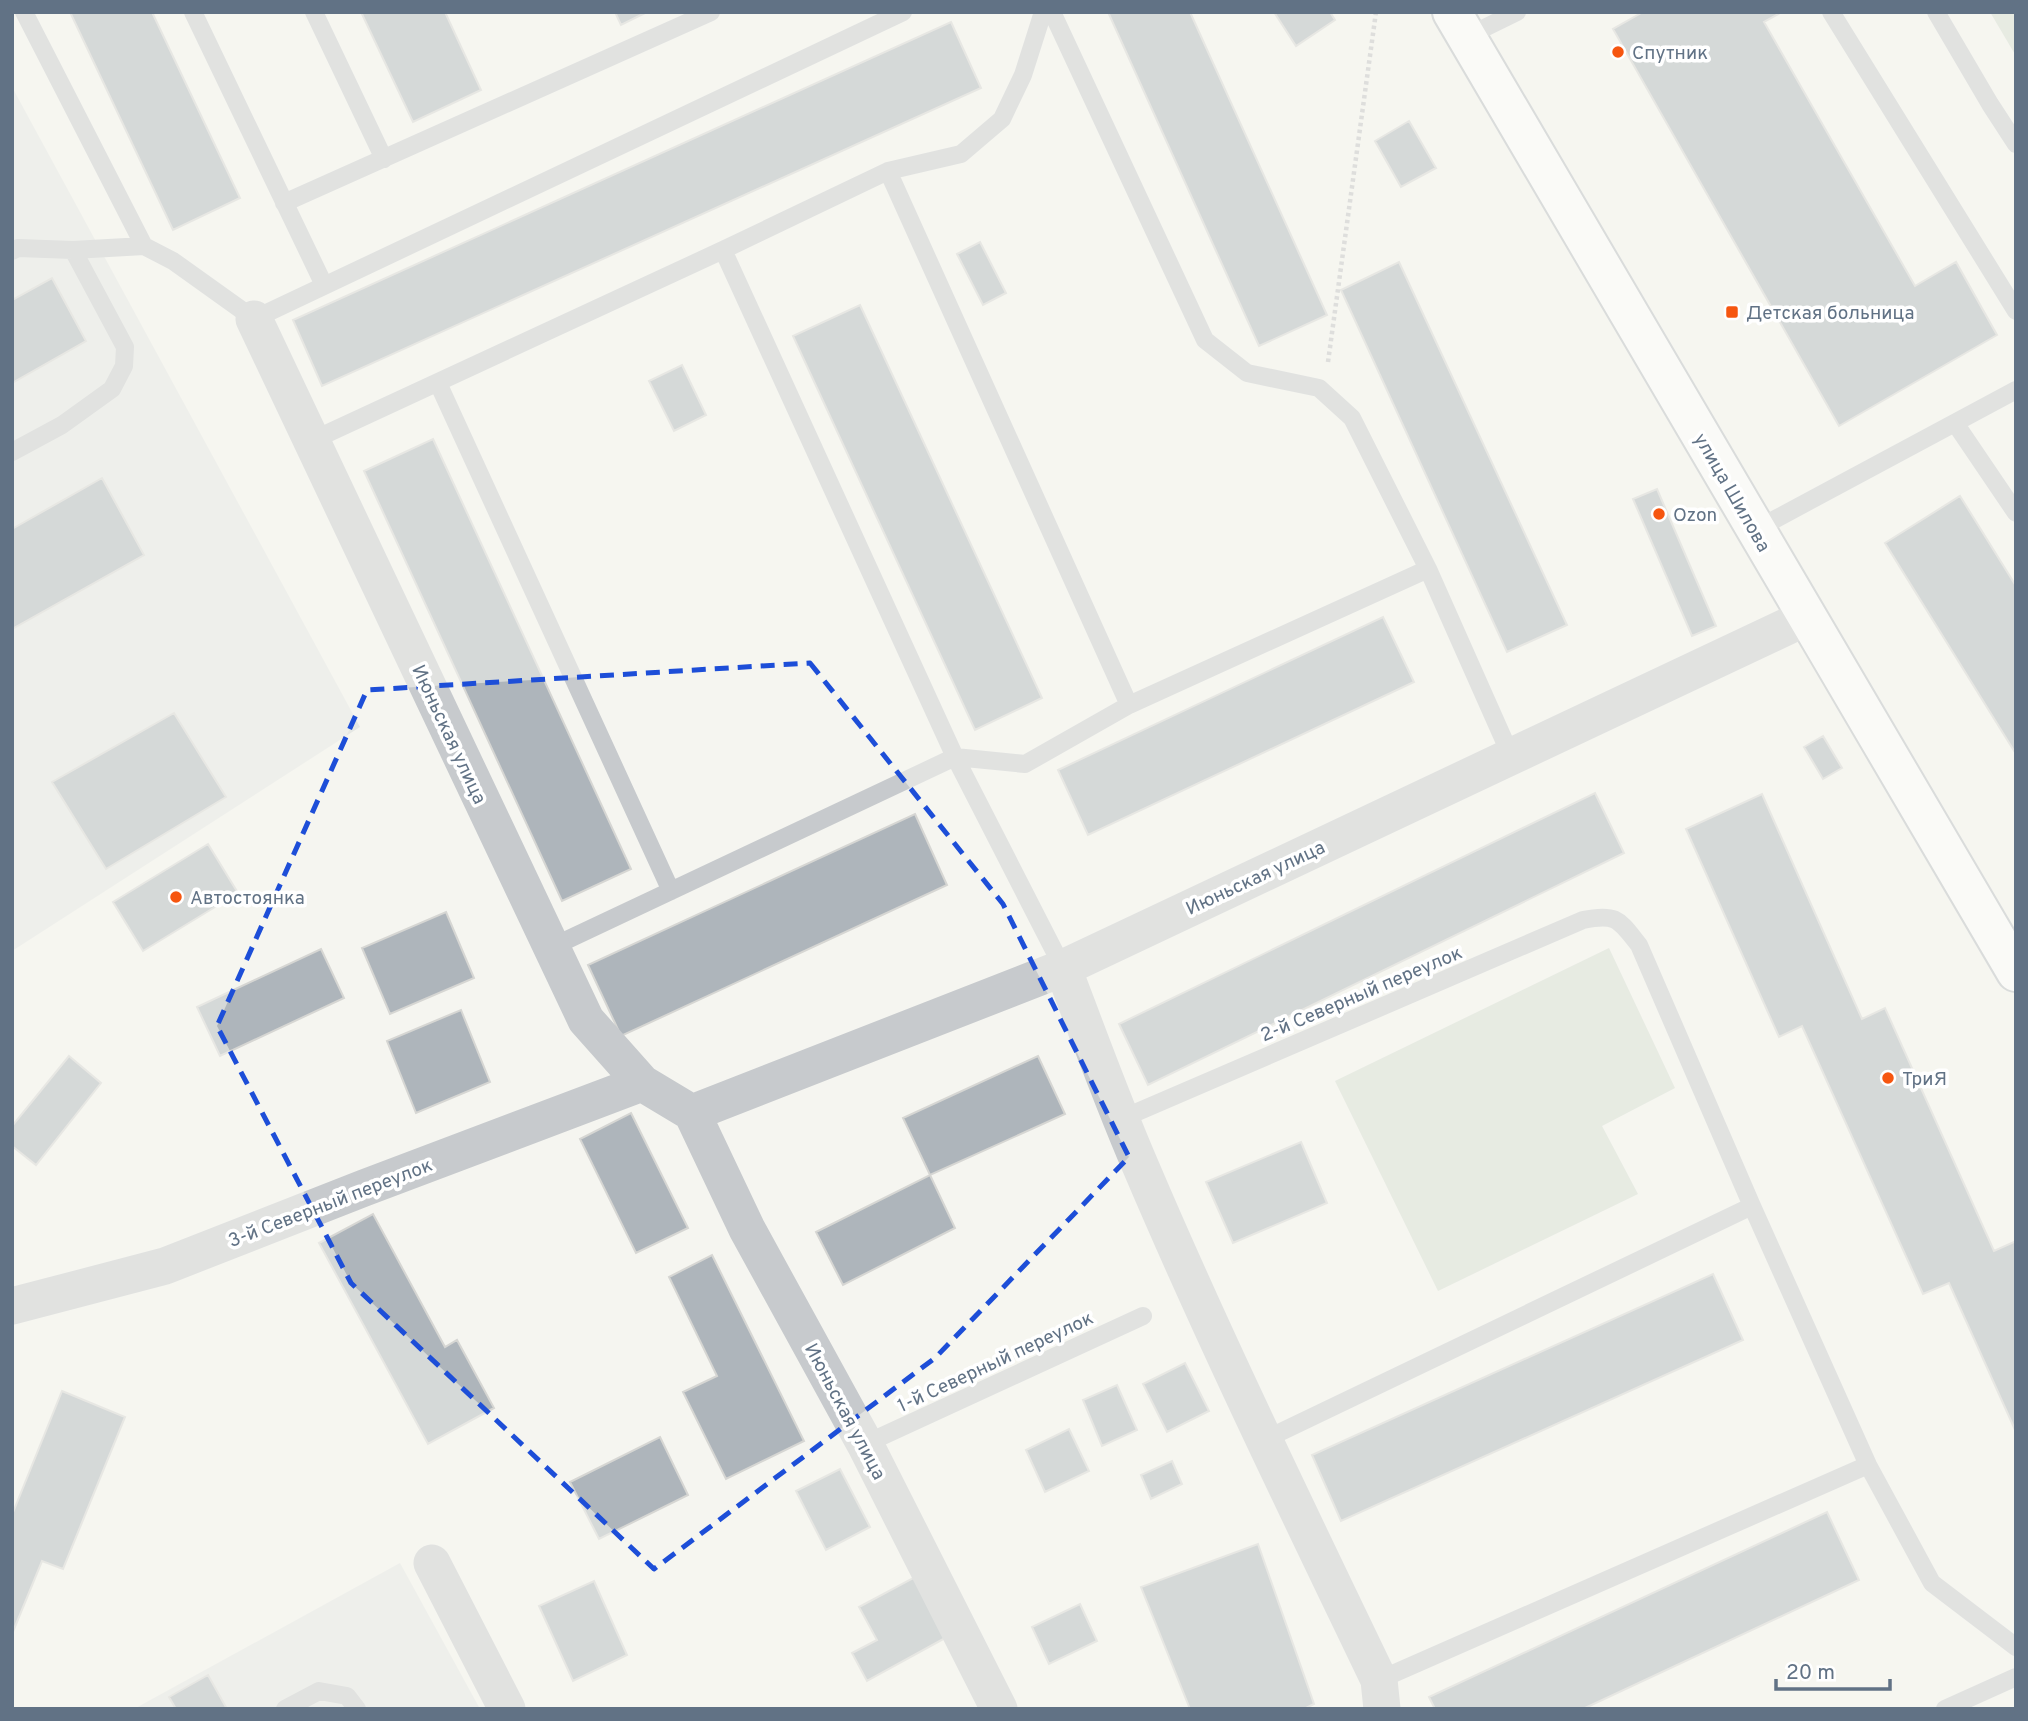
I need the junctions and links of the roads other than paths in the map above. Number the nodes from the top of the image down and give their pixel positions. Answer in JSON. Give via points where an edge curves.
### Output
{"nodes":[{"id":1,"x":23,"y":12,"type":"edge"},
{"id":2,"x":192,"y":12,"type":"edge"},
{"id":3,"x":314,"y":12,"type":"edge"},
{"id":4,"x":711,"y":12,"type":"edge"},
{"id":5,"x":903,"y":12,"type":"edge"},
{"id":6,"x":1043,"y":12,"type":"edge"},
{"id":7,"x":1052,"y":12,"type":"edge"},
{"id":8,"x":1517,"y":12,"type":"edge"},
{"id":9,"x":1830,"y":12,"type":"edge"},
{"id":10,"x":1936,"y":12,"type":"edge"},
{"id":11,"x":1459,"y":24,"type":"edge"},
{"id":12,"x":2016,"y":144,"type":"edge"},
{"id":13,"x":384,"y":159,"type":"junction"},
{"id":14,"x":888,"y":171,"type":"junction"},
{"id":15,"x":284,"y":203,"type":"junction"},
{"id":16,"x":14,"y":246,"type":"edge"},
{"id":17,"x":144,"y":246,"type":"junction"},
{"id":18,"x":73,"y":250,"type":"junction"},
{"id":19,"x":723,"y":250,"type":"junction"},
{"id":20,"x":324,"y":285,"type":"junction"},
{"id":21,"x":2016,"y":311,"type":"edge"},
{"id":22,"x":254,"y":319,"type":"junction"},
{"id":23,"x":438,"y":383,"type":"junction"},
{"id":24,"x":2016,"y":390,"type":"edge"},
{"id":25,"x":1955,"y":423,"type":"junction"},
{"id":26,"x":312,"y":441,"type":"junction"},
{"id":27,"x":12,"y":452,"type":"edge"},
{"id":28,"x":2016,"y":513,"type":"edge"},
{"id":29,"x":1755,"y":530,"type":"junction"},
{"id":30,"x":1429,"y":569,"type":"junction"},
{"id":31,"x":1807,"y":617,"type":"junction"},
{"id":32,"x":1129,"y":705,"type":"junction"},
{"id":33,"x":1511,"y":756,"type":"junction"},
{"id":34,"x":955,"y":757,"type":"junction"},
{"id":35,"x":671,"y":891,"type":"junction"},
{"id":36,"x":552,"y":947,"type":"junction"},
{"id":37,"x":1062,"y":968,"type":"junction"},
{"id":38,"x":2016,"y":972,"type":"edge"},
{"id":39,"x":642,"y":1083,"type":"junction"},
{"id":40,"x":692,"y":1113,"type":"junction"},
{"id":41,"x":1121,"y":1119,"type":"junction"},
{"id":42,"x":1752,"y":1206,"type":"junction"},
{"id":43,"x":12,"y":1306,"type":"edge"},
{"id":44,"x":1143,"y":1316,"type":"dead end"},
{"id":45,"x":1264,"y":1440,"type":"junction"},
{"id":46,"x":865,"y":1444,"type":"junction"},
{"id":47,"x":1868,"y":1465,"type":"junction"},
{"id":48,"x":432,"y":1563,"type":"dead end"},
{"id":49,"x":2016,"y":1647,"type":"edge"},
{"id":50,"x":2016,"y":1677,"type":"edge"},
{"id":51,"x":1381,"y":1694,"type":"edge"},
{"id":52,"x":285,"y":1709,"type":"edge"},
{"id":53,"x":357,"y":1709,"type":"edge"},
{"id":54,"x":507,"y":1709,"type":"edge"},
{"id":55,"x":999,"y":1709,"type":"edge"},
{"id":56,"x":1945,"y":1709,"type":"edge"}],
"edges":[{"from":1,"to":17,"type":"lane"},
{"from":2,"to":15,"type":"lane"},
{"from":3,"to":13,"type":"lane"},
{"from":4,"to":13,"type":"lane"},
{"from":5,"to":20,"type":"lane"},
{"from":6,"to":14,"type":"lane","via":[[1023,75],[1002,119],[961,154]]},
{"from":7,"to":30,"type":"lane","via":[[1205,340],[1247,373],[1319,388],[1352,418]]},
{"from":8,"to":11,"type":"lane"},
{"from":9,"to":21,"type":"lane"},
{"from":10,"to":12,"type":"lane"},
{"from":11,"to":29,"type":"main road","name":"улица Шилова"},
{"from":13,"to":15,"type":"lane"},
{"from":14,"to":19,"type":"lane"},
{"from":14,"to":32,"type":"lane"},
{"from":15,"to":20,"type":"lane"},
{"from":16,"to":18,"type":"lane"},
{"from":17,"to":18,"type":"lane"},
{"from":17,"to":22,"type":"lane","via":[[173,261]]},
{"from":18,"to":27,"type":"lane","via":[[125,347],[124,366],[112,389],[62,425]]},
{"from":19,"to":23,"type":"lane"},
{"from":19,"to":34,"type":"lane"},
{"from":20,"to":22,"type":"lane"},
{"from":22,"to":26,"type":"street","name":"Июньская улица"},
{"from":23,"to":26,"type":"lane"},
{"from":23,"to":35,"type":"lane"},
{"from":24,"to":25,"type":"lane"},
{"from":25,"to":28,"type":"lane"},
{"from":25,"to":29,"type":"lane"},
{"from":26,"to":36,"type":"street","name":"Июньская улица"},
{"from":29,"to":31,"type":"main road","name":"улица Шилова"},
{"from":30,"to":32,"type":"lane"},
{"from":30,"to":33,"type":"lane"},
{"from":31,"to":33,"type":"street","name":"Июньская улица"},
{"from":31,"to":38,"type":"main road","name":"улица Шилова"},
{"from":32,"to":34,"type":"lane","via":[[1025,764]]},
{"from":33,"to":37,"type":"street","name":"Июньская улица"},
{"from":34,"to":35,"type":"lane"},
{"from":34,"to":37,"type":"lane"},
{"from":35,"to":36,"type":"lane"},
{"from":36,"to":39,"type":"street","name":"Июньская улица","via":[[586,1020]]},
{"from":37,"to":40,"type":"street","name":"Июньская улица"},
{"from":37,"to":41,"type":"street"},
{"from":39,"to":40,"type":"street","name":"Июньская улица"},
{"from":39,"to":43,"type":"street","name":"3-й Северный переулок","via":[[165,1266]]},
{"from":40,"to":46,"type":"street","name":"Июньская улица","via":[[747,1229]]},
{"from":41,"to":42,"type":"lane","name":"2-й Северный переулок","via":[[1583,920],[1603,916],[1620,921],[1639,945]]},
{"from":41,"to":45,"type":"street"},
{"from":42,"to":45,"type":"lane"},
{"from":42,"to":47,"type":"lane"},
{"from":44,"to":46,"type":"lane","name":"1-й Северный переулок"},
{"from":45,"to":51,"type":"street"},
{"from":46,"to":55,"type":"street","name":"Июньская улица"},
{"from":47,"to":49,"type":"lane","via":[[1932,1583]]},
{"from":47,"to":51,"type":"lane"},
{"from":48,"to":54,"type":"street"},
{"from":50,"to":56,"type":"lane"},
{"from":52,"to":53,"type":"lane","via":[[319,1691],[346,1696]]}]}
